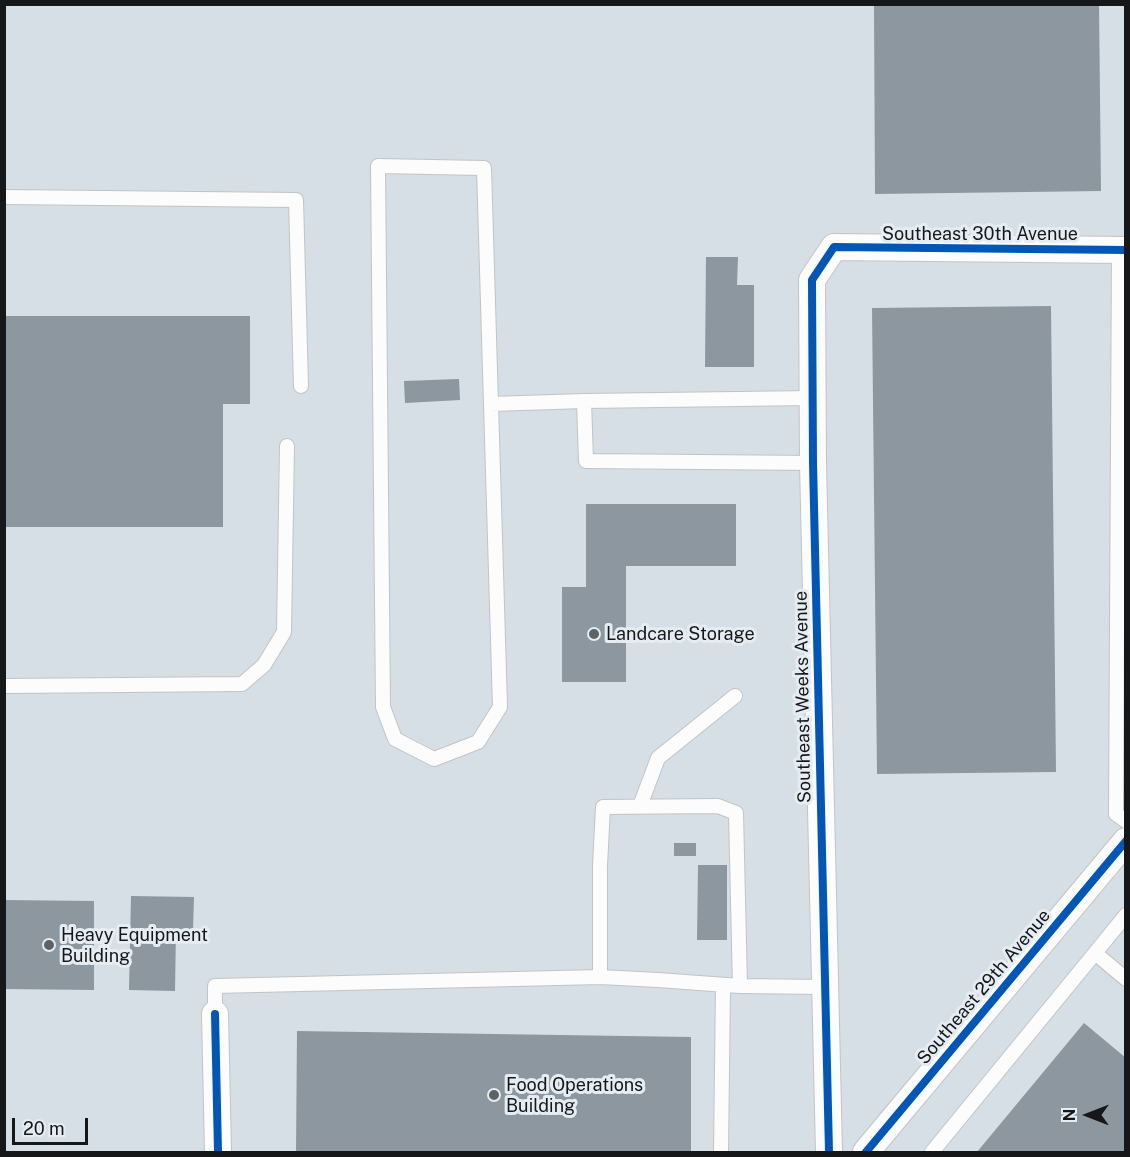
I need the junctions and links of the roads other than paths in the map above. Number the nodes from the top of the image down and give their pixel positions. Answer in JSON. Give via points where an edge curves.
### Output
{"nodes":[{"id":1,"x":4,"y":197,"type":"edge"},
{"id":2,"x":834,"y":248,"type":"joint"},
{"id":3,"x":1122,"y":250,"type":"edge"},
{"id":4,"x":301,"y":386,"type":"dead end"},
{"id":5,"x":813,"y":398,"type":"junction"},
{"id":6,"x":584,"y":401,"type":"junction"},
{"id":7,"x":491,"y":404,"type":"junction"},
{"id":8,"x":287,"y":446,"type":"dead end"},
{"id":9,"x":813,"y":463,"type":"junction"},
{"id":10,"x":4,"y":686,"type":"edge"},
{"id":11,"x":735,"y":696,"type":"dead end"},
{"id":12,"x":640,"y":806,"type":"junction"},
{"id":13,"x":1125,"y":821,"type":"edge"},
{"id":14,"x":1125,"y":841,"type":"edge"},
{"id":15,"x":1125,"y":915,"type":"edge"},
{"id":16,"x":1095,"y":953,"type":"junction"},
{"id":17,"x":600,"y":977,"type":"junction"},
{"id":18,"x":1125,"y":979,"type":"edge"},
{"id":19,"x":723,"y":985,"type":"junction"},
{"id":20,"x":740,"y":986,"type":"junction"},
{"id":21,"x":825,"y":987,"type":"junction"},
{"id":22,"x":215,"y":1014,"type":"joint"},
{"id":23,"x":218,"y":1152,"type":"edge"},
{"id":24,"x":721,"y":1152,"type":"edge"},
{"id":25,"x":829,"y":1152,"type":"edge"},
{"id":26,"x":866,"y":1152,"type":"edge"},
{"id":27,"x":932,"y":1152,"type":"edge"}],
"edges":[{"from":1,"to":4,"type":"lane","via":[[296,200]]},
{"from":2,"to":3,"type":"street","name":"Southeast 30th Avenue"},
{"from":2,"to":5,"type":"street","name":"Southeast Weeks Avenue","via":[[812,280]]},
{"from":3,"to":13,"type":"lane","via":[[1116,814]]},
{"from":5,"to":6,"type":"lane"},
{"from":5,"to":9,"type":"street","name":"Southeast Weeks Avenue"},
{"from":6,"to":7,"type":"lane"},
{"from":6,"to":9,"type":"lane","via":[[586,461]]},
{"from":7,"to":7,"type":"lane","via":[[500,707],[478,742],[434,759],[395,739],[383,707],[378,166],[484,168]]},
{"from":8,"to":10,"type":"lane","via":[[284,632],[264,665],[242,684]]},
{"from":9,"to":21,"type":"street","name":"Southeast Weeks Avenue"},
{"from":11,"to":12,"type":"lane","via":[[658,758]]},
{"from":12,"to":17,"type":"lane","via":[[603,807]]},
{"from":12,"to":20,"type":"lane","via":[[718,806],[736,813]]},
{"from":14,"to":26,"type":"street","name":"Southeast 29th Avenue"},
{"from":15,"to":16,"type":"lane"},
{"from":16,"to":18,"type":"lane"},
{"from":16,"to":27,"type":"lane"},
{"from":17,"to":19,"type":"lane"},
{"from":17,"to":22,"type":"lane","via":[[215,986]]},
{"from":19,"to":20,"type":"lane"},
{"from":19,"to":24,"type":"lane"},
{"from":20,"to":21,"type":"lane"},
{"from":21,"to":25,"type":"street","name":"Southeast Weeks Avenue"},
{"from":22,"to":23,"type":"street"}]}
